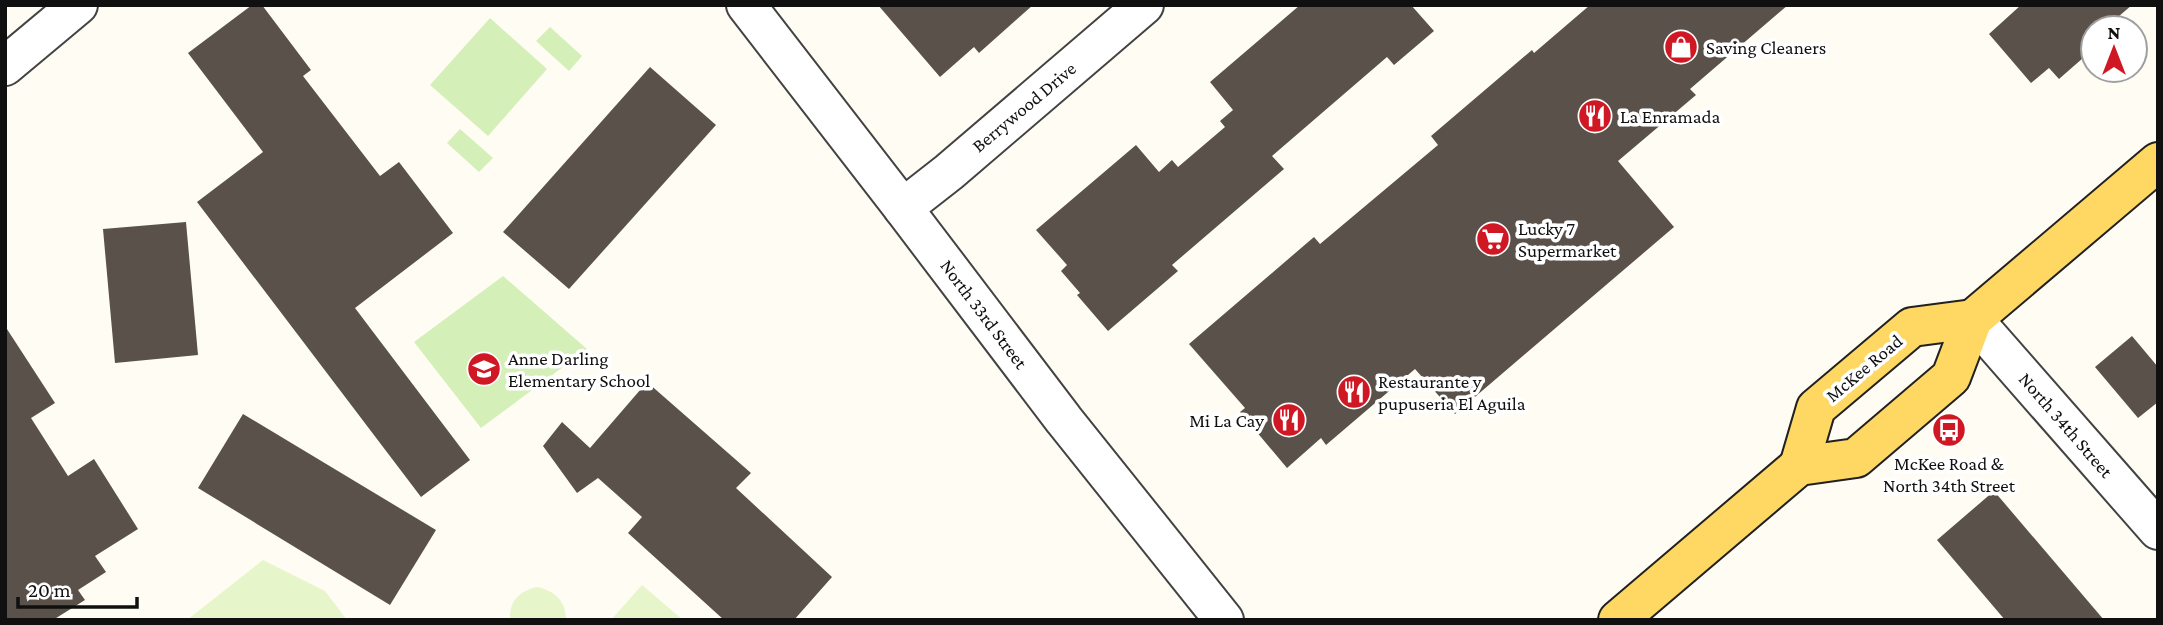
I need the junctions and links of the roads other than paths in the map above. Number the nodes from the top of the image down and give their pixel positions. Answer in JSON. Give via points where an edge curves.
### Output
{"nodes":[{"id":1,"x":78,"y":5,"type":"edge"},
{"id":2,"x":746,"y":5,"type":"edge"},
{"id":3,"x":1144,"y":5,"type":"edge"},
{"id":4,"x":5,"y":66,"type":"edge"},
{"id":5,"x":2158,"y":162,"type":"edge"},
{"id":6,"x":904,"y":208,"type":"junction"},
{"id":7,"x":1973,"y":319,"type":"junction"},
{"id":8,"x":1799,"y":466,"type":"junction"},
{"id":9,"x":2158,"y":530,"type":"edge"},
{"id":10,"x":1224,"y":620,"type":"edge"},
{"id":11,"x":1618,"y":620,"type":"edge"}],
"edges":[{"from":1,"to":4,"type":"street"},
{"from":2,"to":6,"type":"street","name":"North 33rd Street"},
{"from":3,"to":6,"type":"street","name":"Berrywood Drive"},
{"from":5,"to":7,"type":"main road"},
{"from":6,"to":10,"type":"street","name":"North 33rd Street","via":[[1064,420]]},
{"from":7,"to":8,"type":"main road","via":[[1951,377],[1856,458]]},
{"from":7,"to":8,"type":"main road","name":"McKee Road","via":[[1912,327],[1816,408]]},
{"from":7,"to":9,"type":"street","name":"North 34th Street"},
{"from":8,"to":11,"type":"main road"}]}
